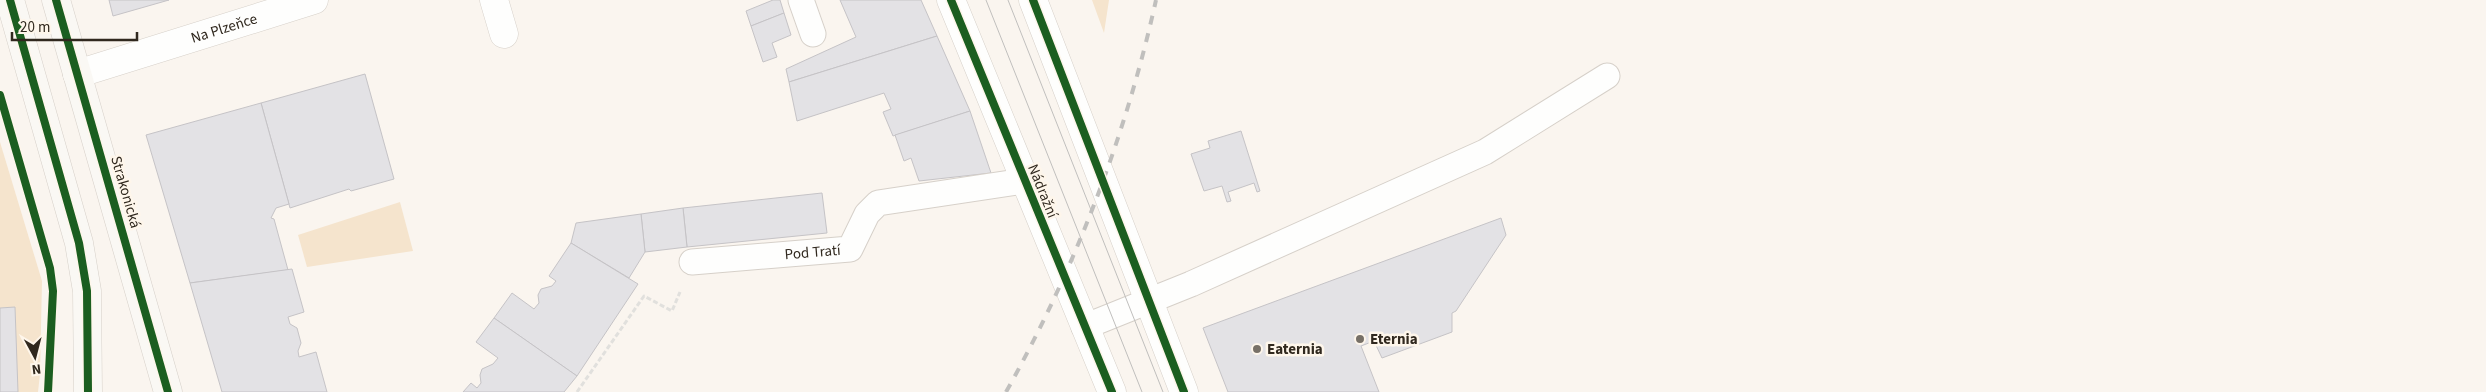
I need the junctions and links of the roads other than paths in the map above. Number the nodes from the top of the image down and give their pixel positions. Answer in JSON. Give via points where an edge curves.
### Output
{"nodes":[{"id":1,"x":10,"y":0,"type":"edge"},
{"id":2,"x":56,"y":0,"type":"edge"},
{"id":3,"x":314,"y":0,"type":"edge"},
{"id":4,"x":494,"y":0,"type":"edge"},
{"id":5,"x":802,"y":0,"type":"edge"},
{"id":6,"x":951,"y":0,"type":"edge"},
{"id":7,"x":1033,"y":0,"type":"edge"},
{"id":8,"x":504,"y":34,"type":"dead end"},
{"id":9,"x":813,"y":34,"type":"dead end"},
{"id":10,"x":77,"y":74,"type":"junction"},
{"id":11,"x":1607,"y":76,"type":"dead end"},
{"id":12,"x":1024,"y":181,"type":"junction"},
{"id":13,"x":692,"y":262,"type":"dead end"},
{"id":14,"x":1148,"y":301,"type":"junction"},
{"id":15,"x":1084,"y":327,"type":"junction"},
{"id":16,"x":88,"y":392,"type":"edge"},
{"id":17,"x":168,"y":392,"type":"edge"},
{"id":18,"x":1112,"y":392,"type":"edge"},
{"id":19,"x":1184,"y":392,"type":"edge"}],
"edges":[{"from":1,"to":16,"type":"main road","via":[[79,243],[87,290]]},
{"from":2,"to":10,"type":"main road","name":"Strakonická"},
{"from":3,"to":10,"type":"street","name":"Na Plzeňce"},
{"from":4,"to":8,"type":"street"},
{"from":5,"to":9,"type":"lane"},
{"from":6,"to":12,"type":"street","name":"Nádražní"},
{"from":7,"to":14,"type":"street"},
{"from":10,"to":17,"type":"main road","name":"Strakonická"},
{"from":11,"to":14,"type":"lane","via":[[1485,152]]},
{"from":12,"to":13,"type":"lane","name":"Pod Tratí","via":[[878,203],[867,214],[850,249]]},
{"from":12,"to":15,"type":"street","name":"Nádražní"},
{"from":14,"to":15,"type":"lane"},
{"from":14,"to":19,"type":"street"},
{"from":15,"to":18,"type":"street","name":"Nádražní"}]}
